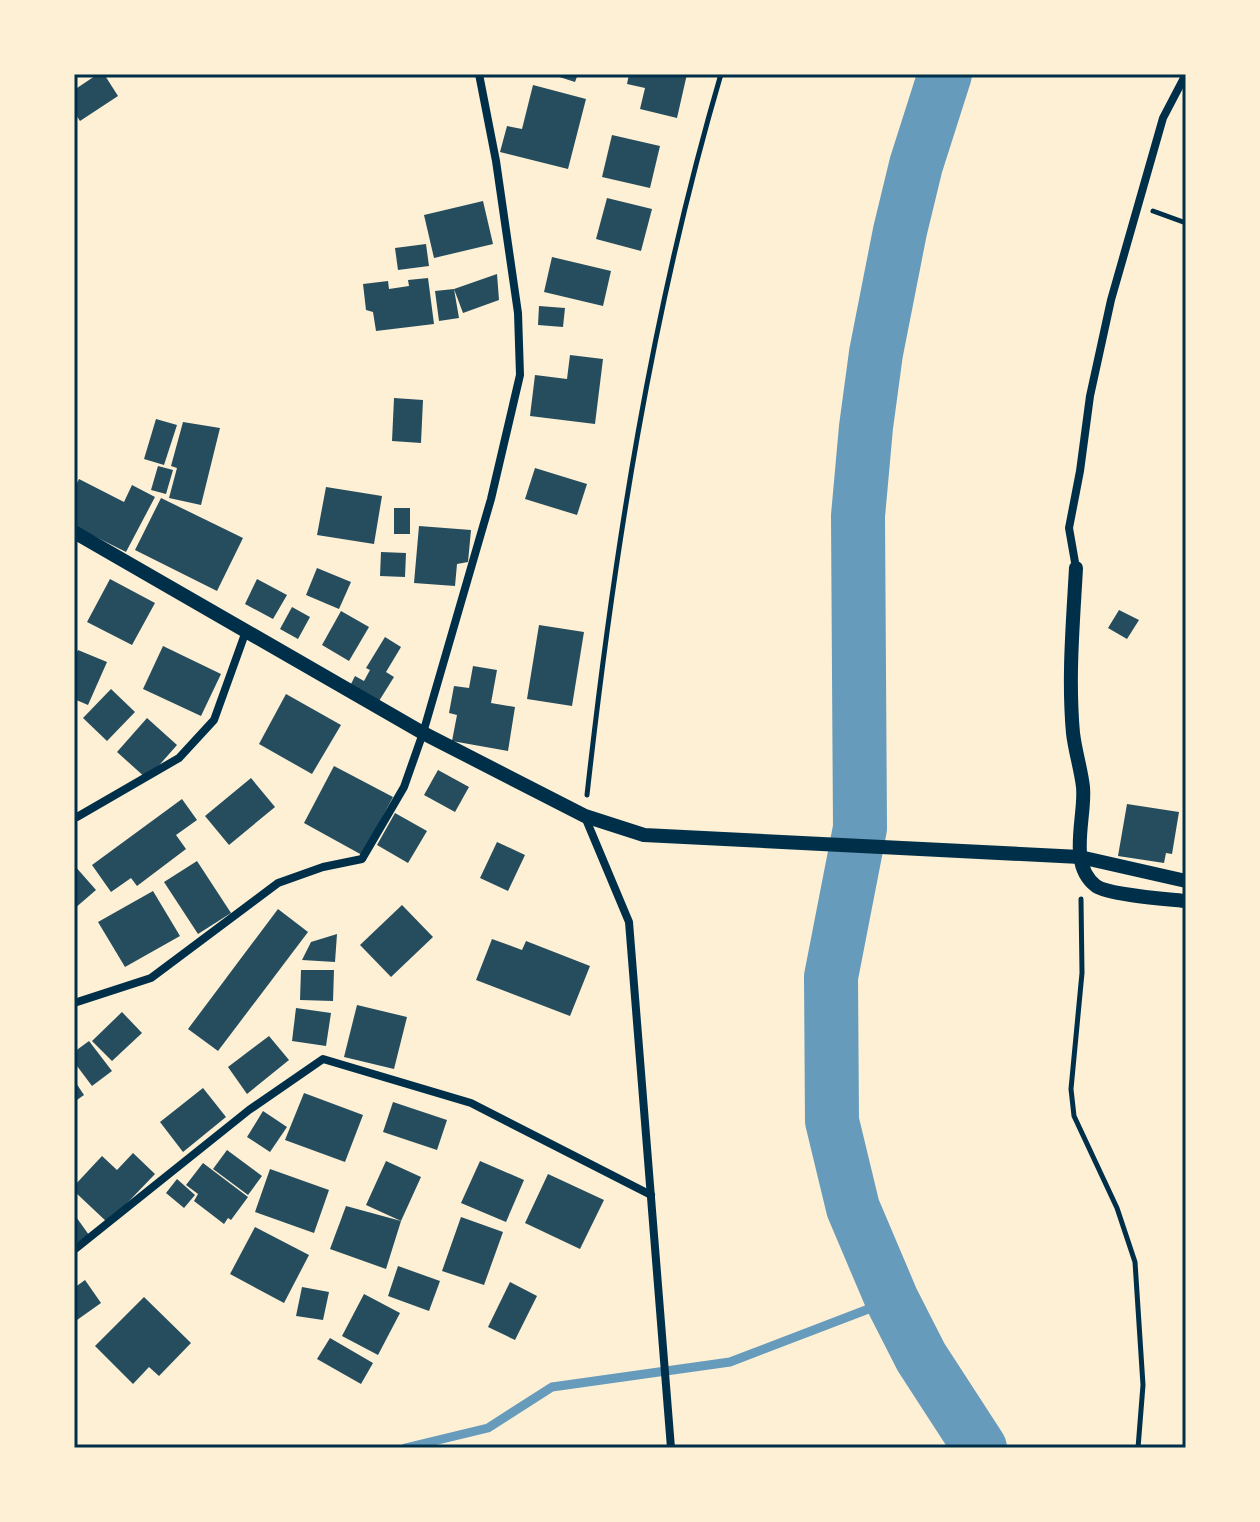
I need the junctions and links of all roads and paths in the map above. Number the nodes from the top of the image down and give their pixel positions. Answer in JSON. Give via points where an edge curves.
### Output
{"nodes":[{"id":1,"x":479,"y":74,"type":"edge"},
{"id":2,"x":721,"y":74,"type":"edge"},
{"id":3,"x":1186,"y":74,"type":"edge"},
{"id":4,"x":1138,"y":206,"type":"junction"},
{"id":5,"x":1186,"y":223,"type":"edge"},
{"id":6,"x":74,"y":532,"type":"edge"},
{"id":7,"x":1076,"y":568,"type":"joint"},
{"id":8,"x":246,"y":631,"type":"junction"},
{"id":9,"x":423,"y":733,"type":"junction"},
{"id":10,"x":585,"y":816,"type":"junction"},
{"id":11,"x":77,"y":817,"type":"dead end"},
{"id":12,"x":1080,"y":857,"type":"junction"},
{"id":13,"x":1186,"y":881,"type":"edge"},
{"id":14,"x":1186,"y":901,"type":"edge"},
{"id":15,"x":74,"y":1003,"type":"edge"},
{"id":16,"x":651,"y":1195,"type":"junction"},
{"id":17,"x":74,"y":1250,"type":"edge"},
{"id":18,"x":671,"y":1448,"type":"edge"},
{"id":19,"x":1138,"y":1448,"type":"edge"}],
"edges":[{"from":1,"to":9,"type":"street","via":[[518,313],[520,375],[491,499]]},
{"from":2,"to":10,"type":"path","via":[[691,177],[650,372],[612,581]]},
{"from":3,"to":4,"type":"street","via":[[1163,118]]},
{"from":4,"to":5,"type":"path"},
{"from":4,"to":7,"type":"street","via":[[1090,396],[1069,528]]},
{"from":6,"to":8,"type":"street"},
{"from":7,"to":12,"type":"street","via":[[1070,662],[1073,733],[1083,789]]},
{"from":8,"to":9,"type":"street"},
{"from":8,"to":11,"type":"street","via":[[214,720],[179,758]]},
{"from":9,"to":10,"type":"street"},
{"from":9,"to":15,"type":"street","via":[[404,787],[362,859],[278,883],[151,978]]},
{"from":10,"to":12,"type":"street","via":[[644,835]]},
{"from":10,"to":16,"type":"street","via":[[629,922]]},
{"from":12,"to":13,"type":"street"},
{"from":12,"to":14,"type":"street","via":[[1097,887]]},
{"from":12,"to":19,"type":"path","via":[[1082,973],[1071,1089],[1074,1116],[1117,1208],[1135,1262],[1143,1385]]},
{"from":16,"to":17,"type":"street","via":[[471,1103],[323,1059],[249,1110]]},
{"from":16,"to":18,"type":"street"}]}
